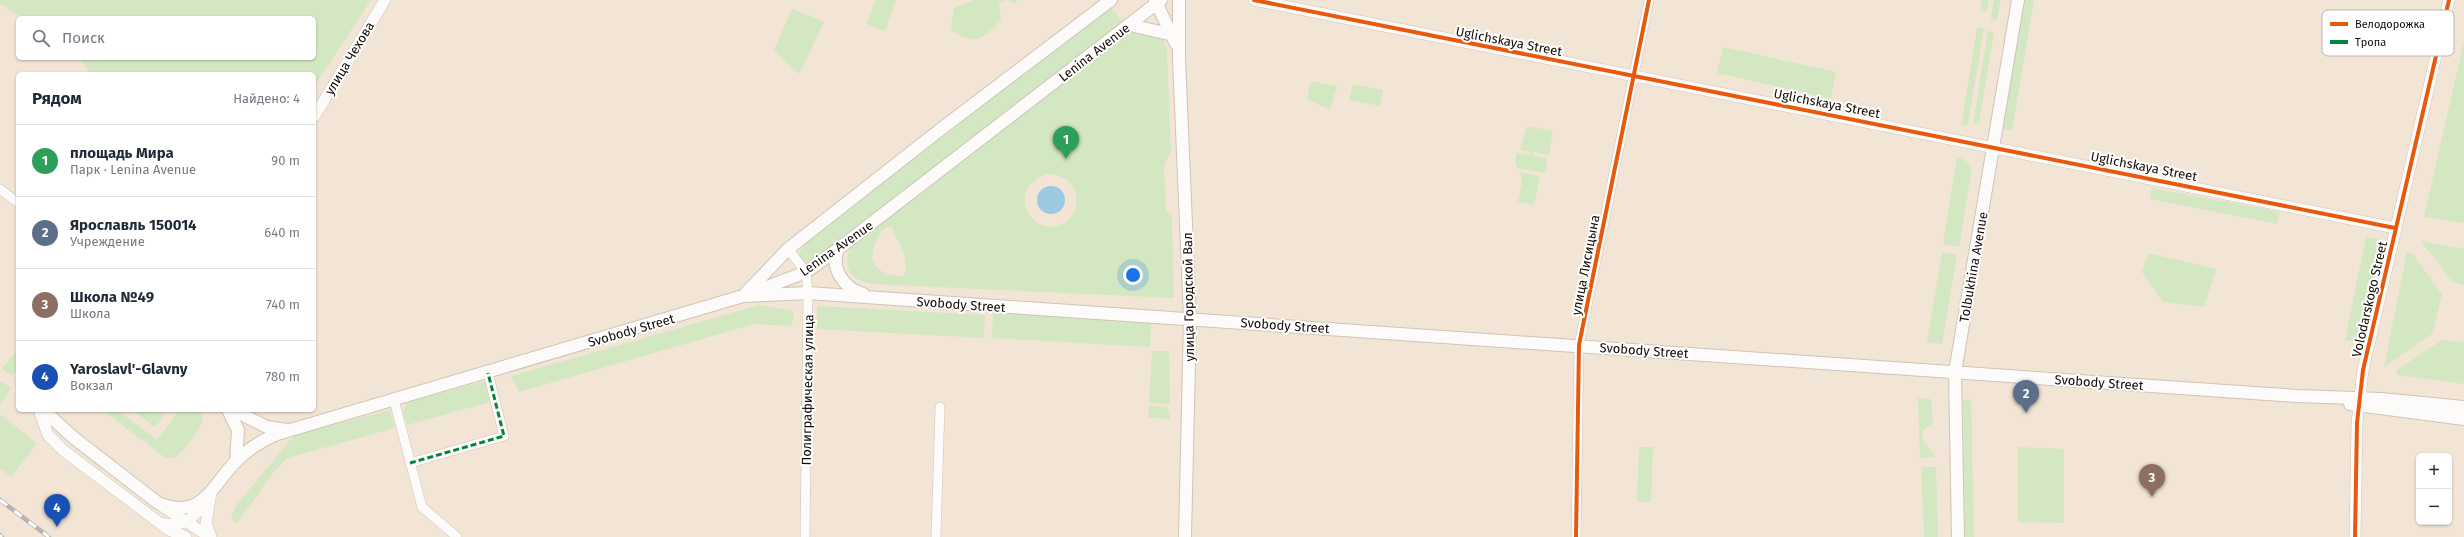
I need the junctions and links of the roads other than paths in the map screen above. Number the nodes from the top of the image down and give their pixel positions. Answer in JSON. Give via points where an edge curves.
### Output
{"nodes":[{"id":1,"x":384,"y":0,"type":"edge"},
{"id":2,"x":1179,"y":0,"type":"edge"},
{"id":3,"x":1186,"y":0,"type":"edge"},
{"id":4,"x":1254,"y":0,"type":"edge"},
{"id":5,"x":1649,"y":0,"type":"edge"},
{"id":6,"x":2018,"y":0,"type":"edge"},
{"id":7,"x":2449,"y":0,"type":"edge"},
{"id":8,"x":1110,"y":1,"type":"edge"},
{"id":9,"x":1157,"y":1,"type":"edge"},
{"id":10,"x":2447,"y":10,"type":"edge"},
{"id":11,"x":1179,"y":22,"type":"junction"},
{"id":12,"x":1130,"y":25,"type":"junction"},
{"id":13,"x":1173,"y":34,"type":"junction"},
{"id":14,"x":2436,"y":56,"type":"edge"},
{"id":15,"x":1179,"y":58,"type":"junction"},
{"id":16,"x":1632,"y":75,"type":"junction"},
{"id":17,"x":316,"y":113,"type":"edge"},
{"id":18,"x":1994,"y":147,"type":"junction"},
{"id":19,"x":0,"y":189,"type":"edge"},
{"id":20,"x":16,"y":201,"type":"edge"},
{"id":21,"x":2395,"y":228,"type":"junction"},
{"id":22,"x":788,"y":249,"type":"junction"},
{"id":23,"x":838,"y":249,"type":"junction"},
{"id":24,"x":806,"y":272,"type":"junction"},
{"id":25,"x":808,"y":293,"type":"junction"},
{"id":26,"x":743,"y":296,"type":"junction"},
{"id":27,"x":876,"y":298,"type":"junction"},
{"id":28,"x":1190,"y":319,"type":"junction"},
{"id":29,"x":1579,"y":345,"type":"junction"},
{"id":30,"x":1955,"y":372,"type":"junction"},
{"id":31,"x":488,"y":373,"type":"junction"},
{"id":32,"x":394,"y":400,"type":"junction"},
{"id":33,"x":2359,"y":402,"type":"junction"},
{"id":34,"x":940,"y":407,"type":"dead end"},
{"id":35,"x":2464,"y":407,"type":"edge"},
{"id":36,"x":40,"y":412,"type":"edge"},
{"id":37,"x":45,"y":412,"type":"edge"},
{"id":38,"x":229,"y":412,"type":"edge"},
{"id":39,"x":237,"y":412,"type":"edge"},
{"id":40,"x":2464,"y":419,"type":"edge"},
{"id":41,"x":290,"y":430,"type":"junction"},
{"id":42,"x":236,"y":462,"type":"junction"},
{"id":43,"x":410,"y":464,"type":"junction"},
{"id":44,"x":211,"y":494,"type":"junction"},
{"id":45,"x":158,"y":503,"type":"junction"},
{"id":46,"x":159,"y":522,"type":"junction"},
{"id":47,"x":187,"y":522,"type":"junction"},
{"id":48,"x":186,"y":537,"type":"edge"},
{"id":49,"x":211,"y":537,"type":"edge"},
{"id":50,"x":457,"y":537,"type":"edge"},
{"id":51,"x":805,"y":537,"type":"edge"},
{"id":52,"x":936,"y":537,"type":"edge"},
{"id":53,"x":1185,"y":537,"type":"edge"},
{"id":54,"x":1576,"y":537,"type":"edge"},
{"id":55,"x":1958,"y":537,"type":"edge"},
{"id":56,"x":2355,"y":537,"type":"edge"}],
"edges":[{"from":1,"to":17,"type":"street","name":"улица Чехова"},
{"from":2,"to":11,"type":"main road","name":"улица Городской Вал"},
{"from":3,"to":11,"type":"main road"},
{"from":4,"to":16,"type":"street","name":"Uglichskaya Street"},
{"from":5,"to":16,"type":"street","name":"улица Лисицына"},
{"from":6,"to":18,"type":"main road","name":"Tolbukhina Avenue"},
{"from":7,"to":10,"type":"street","name":"Volodarskogo Street"},
{"from":8,"to":22,"type":"main road","name":"Lenina Avenue","via":[[947,124]]},
{"from":9,"to":12,"type":"main road","name":"Lenina Avenue"},
{"from":9,"to":13,"type":"main road","name":"улица Городской Вал"},
{"from":11,"to":15,"type":"main road","name":"улица Городской Вал"},
{"from":12,"to":13,"type":"main road"},
{"from":12,"to":23,"type":"main road","name":"Lenina Avenue"},
{"from":13,"to":15,"type":"main road","name":"улица Городской Вал"},
{"from":14,"to":21,"type":"street","name":"Volodarskogo Street"},
{"from":15,"to":28,"type":"main road","name":"улица Городской Вал"},
{"from":16,"to":18,"type":"street","name":"Uglichskaya Street"},
{"from":16,"to":29,"type":"street","name":"улица Лисицына"},
{"from":18,"to":21,"type":"street","name":"Uglichskaya Street"},
{"from":18,"to":30,"type":"main road","name":"Tolbukhina Avenue"},
{"from":19,"to":20,"type":"street"},
{"from":21,"to":33,"type":"street","name":"Volodarskogo Street","via":[[2363,370]]},
{"from":22,"to":24,"type":"street"},
{"from":22,"to":26,"type":"main road","name":"Lenina Avenue"},
{"from":23,"to":24,"type":"main road","name":"Lenina Avenue"},
{"from":23,"to":27,"type":"main road","via":[[836,268],[842,280],[859,293]]},
{"from":24,"to":25,"type":"street","name":"Полиграфическая улица"},
{"from":24,"to":26,"type":"main road","name":"Lenina Avenue"},
{"from":25,"to":26,"type":"main road","name":"Svobody Street"},
{"from":25,"to":27,"type":"main road","name":"Svobody Street"},
{"from":25,"to":51,"type":"street","name":"Полиграфическая улица"},
{"from":26,"to":31,"type":"main road","name":"Svobody Street"},
{"from":27,"to":28,"type":"main road","name":"Svobody Street"},
{"from":28,"to":29,"type":"main road","name":"Svobody Street"},
{"from":28,"to":53,"type":"main road","name":"улица Городской Вал"},
{"from":29,"to":30,"type":"main road","name":"Svobody Street"},
{"from":29,"to":54,"type":"street","name":"улица Лисицына"},
{"from":30,"to":33,"type":"main road","name":"Svobody Street"},
{"from":30,"to":55,"type":"main road","name":"Tolbukhina Avenue"},
{"from":31,"to":32,"type":"main road","name":"Svobody Street"},
{"from":31,"to":43,"type":"street","via":[[504,436]]},
{"from":32,"to":41,"type":"main road","name":"Svobody Street"},
{"from":32,"to":43,"type":"street"},
{"from":33,"to":35,"type":"main road","name":"Svobody Street"},
{"from":33,"to":40,"type":"main road","name":"Svobody Street"},
{"from":33,"to":56,"type":"street","name":"Volodarskogo Street"},
{"from":34,"to":52,"type":"street"},
{"from":36,"to":46,"type":"street","via":[[48,435],[64,452]]},
{"from":37,"to":45,"type":"main road","via":[[74,438]]},
{"from":38,"to":42,"type":"main road","via":[[238,430]]},
{"from":39,"to":41,"type":"main road","via":[[267,427]]},
{"from":41,"to":42,"type":"main road","name":"Svobody Street","via":[[261,442]]},
{"from":42,"to":44,"type":"main road","name":"Svobody Street"},
{"from":43,"to":50,"type":"street","via":[[422,507]]},
{"from":44,"to":45,"type":"main road","name":"Svobody Street","via":[[186,507],[173,508]]},
{"from":44,"to":47,"type":"street","via":[[194,517]]},
{"from":44,"to":49,"type":"street","via":[[206,523]]},
{"from":45,"to":47,"type":"street"},
{"from":46,"to":47,"type":"street","via":[[175,525]]},
{"from":46,"to":48,"type":"street","via":[[169,530]]},
{"from":47,"to":49,"type":"street"}]}
